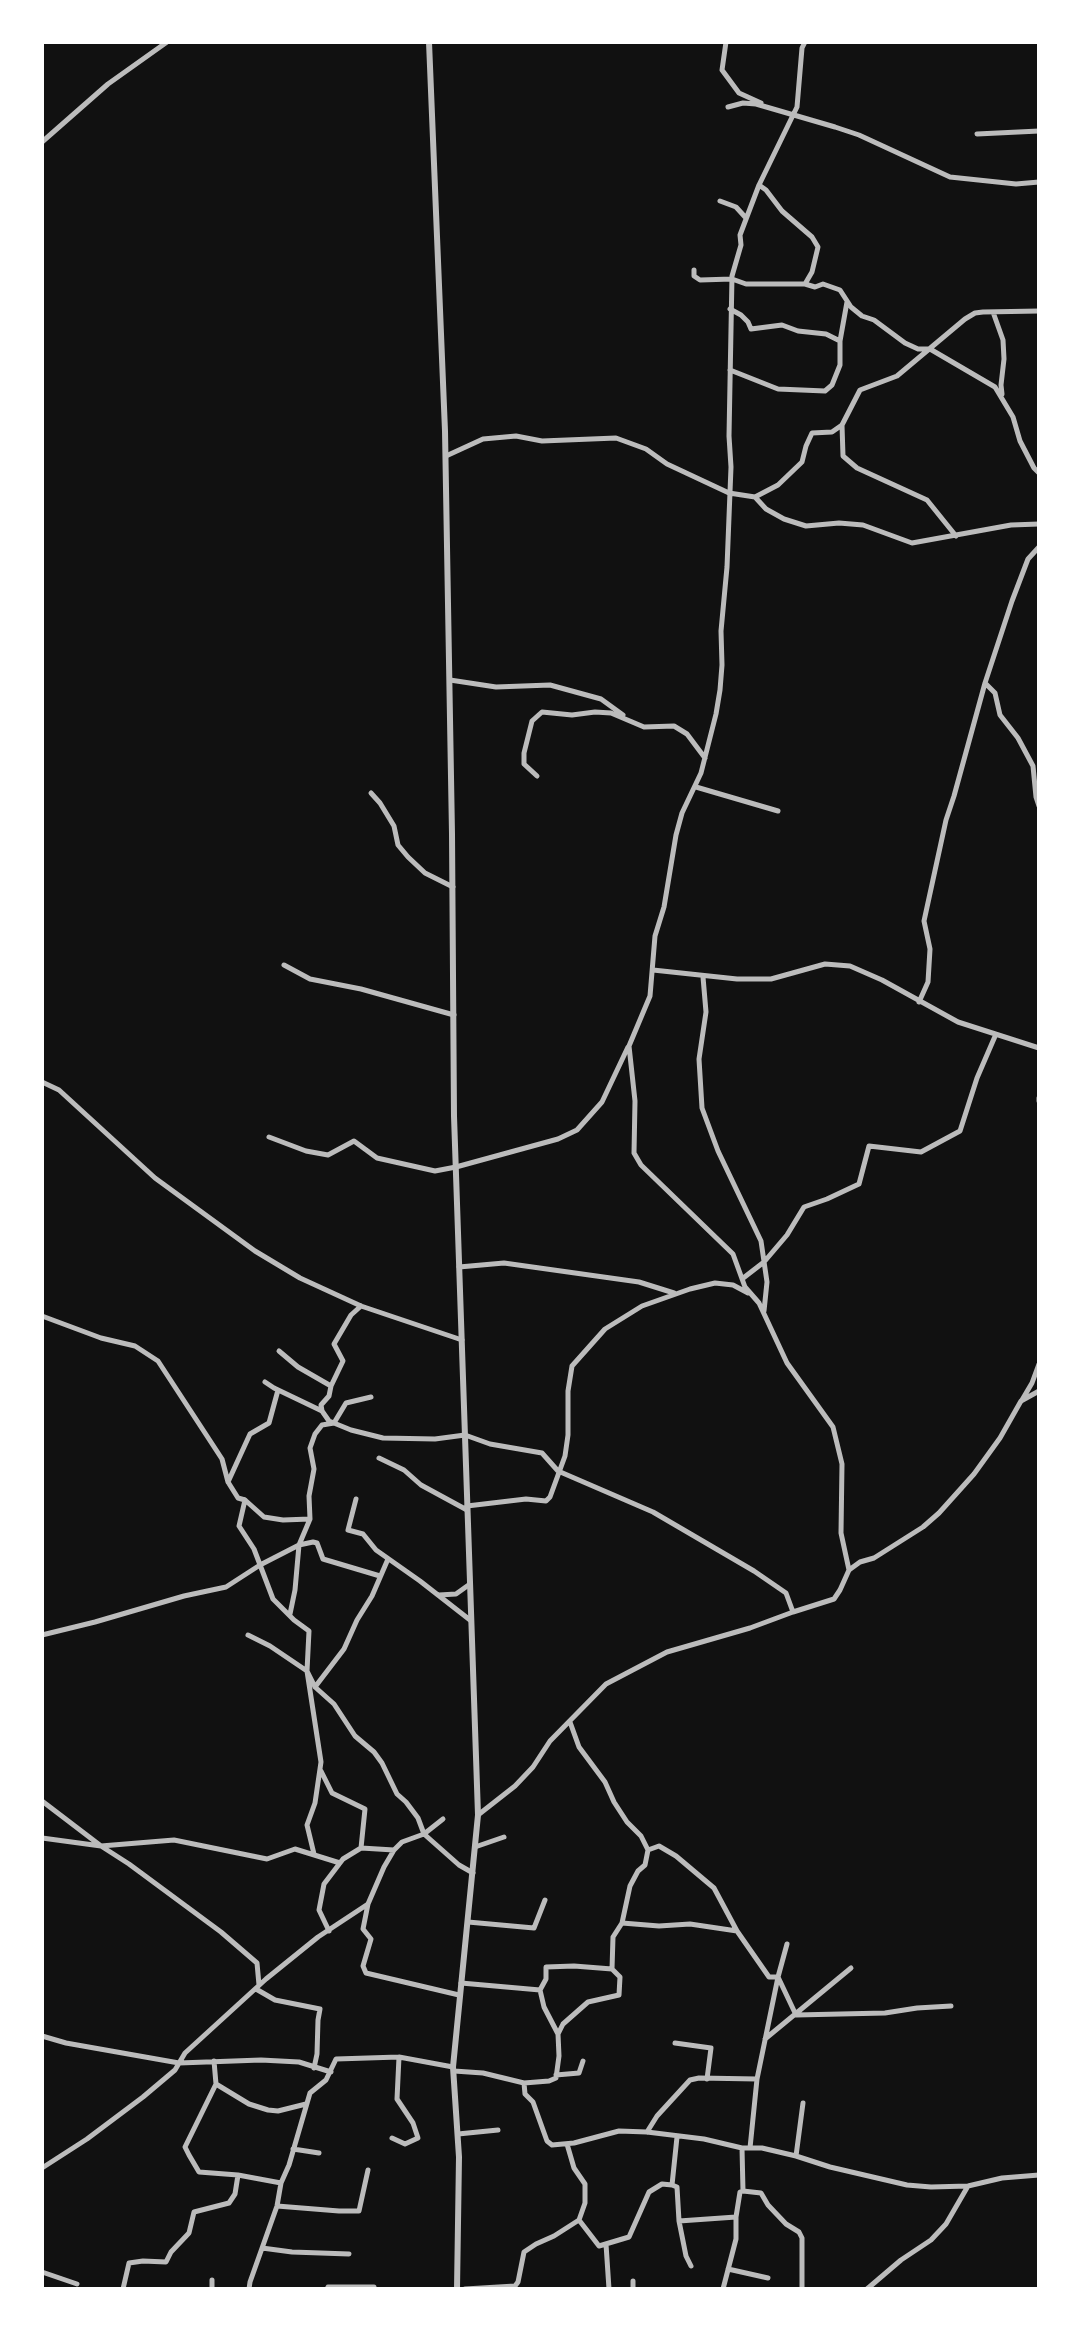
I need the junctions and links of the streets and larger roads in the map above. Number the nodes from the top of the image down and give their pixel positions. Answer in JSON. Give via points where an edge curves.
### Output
{"nodes":[{"id":1,"x":166,"y":42,"type":"edge"},
{"id":2,"x":429,"y":42,"type":"edge"},
{"id":3,"x":726,"y":42,"type":"edge"},
{"id":4,"x":805,"y":42,"type":"edge"},
{"id":5,"x":728,"y":107,"type":"dead end"},
{"id":6,"x":794,"y":115,"type":"junction"},
{"id":7,"x":1039,"y":131,"type":"edge"},
{"id":8,"x":977,"y":134,"type":"dead end"},
{"id":9,"x":42,"y":142,"type":"edge"},
{"id":10,"x":1039,"y":182,"type":"edge"},
{"id":11,"x":759,"y":185,"type":"junction"},
{"id":12,"x":720,"y":201,"type":"dead end"},
{"id":13,"x":746,"y":218,"type":"junction"},
{"id":14,"x":694,"y":270,"type":"dead end"},
{"id":15,"x":732,"y":279,"type":"junction"},
{"id":16,"x":805,"y":284,"type":"junction"},
{"id":17,"x":847,"y":301,"type":"junction"},
{"id":18,"x":730,"y":309,"type":"junction"},
{"id":19,"x":1039,"y":311,"type":"edge"},
{"id":20,"x":993,"y":312,"type":"junction"},
{"id":21,"x":840,"y":340,"type":"junction"},
{"id":22,"x":930,"y":349,"type":"junction"},
{"id":23,"x":730,"y":370,"type":"junction"},
{"id":24,"x":1002,"y":395,"type":"junction"},
{"id":25,"x":842,"y":425,"type":"junction"},
{"id":26,"x":446,"y":456,"type":"junction"},
{"id":27,"x":1039,"y":473,"type":"edge"},
{"id":28,"x":729,"y":493,"type":"junction"},
{"id":29,"x":755,"y":497,"type":"junction"},
{"id":30,"x":1039,"y":524,"type":"edge"},
{"id":31,"x":956,"y":536,"type":"junction"},
{"id":32,"x":1039,"y":546,"type":"edge"},
{"id":33,"x":450,"y":680,"type":"junction"},
{"id":34,"x":985,"y":683,"type":"junction"},
{"id":35,"x":626,"y":718,"type":"junction"},
{"id":36,"x":705,"y":758,"type":"junction"},
{"id":37,"x":537,"y":776,"type":"dead end"},
{"id":38,"x":696,"y":787,"type":"junction"},
{"id":39,"x":371,"y":793,"type":"dead end"},
{"id":40,"x":1039,"y":806,"type":"edge"},
{"id":41,"x":778,"y":811,"type":"dead end"},
{"id":42,"x":453,"y":887,"type":"junction"},
{"id":43,"x":284,"y":965,"type":"dead end"},
{"id":44,"x":653,"y":970,"type":"junction"},
{"id":45,"x":703,"y":977,"type":"junction"},
{"id":46,"x":919,"y":1002,"type":"junction"},
{"id":47,"x":454,"y":1015,"type":"junction"},
{"id":48,"x":996,"y":1034,"type":"junction"},
{"id":49,"x":629,"y":1046,"type":"junction"},
{"id":50,"x":1039,"y":1048,"type":"edge"},
{"id":51,"x":42,"y":1082,"type":"edge"},
{"id":52,"x":269,"y":1137,"type":"dead end"},
{"id":53,"x":456,"y":1167,"type":"junction"},
{"id":54,"x":764,"y":1262,"type":"junction"},
{"id":55,"x":459,"y":1267,"type":"junction"},
{"id":56,"x":742,"y":1279,"type":"junction"},
{"id":57,"x":675,"y":1293,"type":"junction"},
{"id":58,"x":752,"y":1295,"type":"junction"},
{"id":59,"x":361,"y":1306,"type":"junction"},
{"id":60,"x":764,"y":1313,"type":"junction"},
{"id":61,"x":42,"y":1316,"type":"edge"},
{"id":62,"x":462,"y":1341,"type":"junction"},
{"id":63,"x":279,"y":1351,"type":"dead end"},
{"id":64,"x":1039,"y":1364,"type":"edge"},
{"id":65,"x":265,"y":1382,"type":"dead end"},
{"id":66,"x":331,"y":1386,"type":"junction"},
{"id":67,"x":278,"y":1390,"type":"junction"},
{"id":68,"x":1039,"y":1391,"type":"edge"},
{"id":69,"x":371,"y":1397,"type":"dead end"},
{"id":70,"x":1021,"y":1401,"type":"junction"},
{"id":71,"x":322,"y":1411,"type":"junction"},
{"id":72,"x":334,"y":1423,"type":"junction"},
{"id":73,"x":465,"y":1435,"type":"junction"},
{"id":74,"x":379,"y":1458,"type":"dead end"},
{"id":75,"x":560,"y":1472,"type":"junction"},
{"id":76,"x":228,"y":1482,"type":"junction"},
{"id":77,"x":356,"y":1499,"type":"dead end"},
{"id":78,"x":244,"y":1500,"type":"junction"},
{"id":79,"x":467,"y":1508,"type":"junction"},
{"id":80,"x":310,"y":1519,"type":"junction"},
{"id":81,"x":299,"y":1545,"type":"junction"},
{"id":82,"x":388,"y":1559,"type":"junction"},
{"id":83,"x":260,"y":1565,"type":"junction"},
{"id":84,"x":849,"y":1570,"type":"junction"},
{"id":85,"x":380,"y":1576,"type":"junction"},
{"id":86,"x":470,"y":1584,"type":"junction"},
{"id":87,"x":437,"y":1594,"type":"junction"},
{"id":88,"x":794,"y":1612,"type":"junction"},
{"id":89,"x":290,"y":1614,"type":"junction"},
{"id":90,"x":470,"y":1620,"type":"junction"},
{"id":91,"x":42,"y":1635,"type":"edge"},
{"id":92,"x":248,"y":1635,"type":"dead end"},
{"id":93,"x":307,"y":1671,"type":"junction"},
{"id":94,"x":315,"y":1687,"type":"junction"},
{"id":95,"x":570,"y":1722,"type":"junction"},
{"id":96,"x":320,"y":1770,"type":"junction"},
{"id":97,"x":42,"y":1801,"type":"edge"},
{"id":98,"x":478,"y":1815,"type":"junction"},
{"id":99,"x":443,"y":1819,"type":"dead end"},
{"id":100,"x":424,"y":1834,"type":"junction"},
{"id":101,"x":42,"y":1838,"type":"edge"},
{"id":102,"x":504,"y":1838,"type":"dead end"},
{"id":103,"x":102,"y":1846,"type":"junction"},
{"id":104,"x":475,"y":1847,"type":"junction"},
{"id":105,"x":361,"y":1848,"type":"junction"},
{"id":106,"x":394,"y":1850,"type":"junction"},
{"id":107,"x":648,"y":1850,"type":"junction"},
{"id":108,"x":314,"y":1854,"type":"junction"},
{"id":109,"x":340,"y":1863,"type":"junction"},
{"id":110,"x":473,"y":1873,"type":"junction"},
{"id":111,"x":545,"y":1900,"type":"dead end"},
{"id":112,"x":368,"y":1904,"type":"junction"},
{"id":113,"x":468,"y":1922,"type":"junction"},
{"id":114,"x":622,"y":1923,"type":"junction"},
{"id":115,"x":329,"y":1931,"type":"junction"},
{"id":116,"x":738,"y":1931,"type":"junction"},
{"id":117,"x":787,"y":1944,"type":"dead end"},
{"id":118,"x":851,"y":1968,"type":"dead end"},
{"id":119,"x":612,"y":1970,"type":"junction"},
{"id":120,"x":778,"y":1977,"type":"junction"},
{"id":121,"x":461,"y":1983,"type":"junction"},
{"id":122,"x":257,"y":1987,"type":"junction"},
{"id":123,"x":540,"y":1990,"type":"junction"},
{"id":124,"x":459,"y":1995,"type":"junction"},
{"id":125,"x":951,"y":2006,"type":"dead end"},
{"id":126,"x":796,"y":2015,"type":"junction"},
{"id":127,"x":558,"y":2034,"type":"junction"},
{"id":128,"x":42,"y":2036,"type":"edge"},
{"id":129,"x":765,"y":2040,"type":"junction"},
{"id":130,"x":675,"y":2043,"type":"dead end"},
{"id":131,"x":399,"y":2057,"type":"junction"},
{"id":132,"x":214,"y":2061,"type":"junction"},
{"id":133,"x":583,"y":2061,"type":"dead end"},
{"id":134,"x":179,"y":2063,"type":"junction"},
{"id":135,"x":314,"y":2068,"type":"junction"},
{"id":136,"x":453,"y":2069,"type":"junction"},
{"id":137,"x":331,"y":2072,"type":"junction"},
{"id":138,"x":556,"y":2075,"type":"junction"},
{"id":139,"x":707,"y":2079,"type":"junction"},
{"id":140,"x":757,"y":2079,"type":"junction"},
{"id":141,"x":524,"y":2083,"type":"junction"},
{"id":142,"x":216,"y":2084,"type":"junction"},
{"id":143,"x":803,"y":2103,"type":"dead end"},
{"id":144,"x":306,"y":2104,"type":"junction"},
{"id":145,"x":498,"y":2130,"type":"dead end"},
{"id":146,"x":646,"y":2132,"type":"junction"},
{"id":147,"x":458,"y":2134,"type":"junction"},
{"id":148,"x":677,"y":2137,"type":"junction"},
{"id":149,"x":392,"y":2138,"type":"dead end"},
{"id":150,"x":567,"y":2144,"type":"junction"},
{"id":151,"x":742,"y":2148,"type":"junction"},
{"id":152,"x":750,"y":2148,"type":"junction"},
{"id":153,"x":293,"y":2149,"type":"junction"},
{"id":154,"x":319,"y":2153,"type":"dead end"},
{"id":155,"x":796,"y":2156,"type":"junction"},
{"id":156,"x":42,"y":2168,"type":"edge"},
{"id":157,"x":368,"y":2170,"type":"dead end"},
{"id":158,"x":238,"y":2175,"type":"junction"},
{"id":159,"x":1039,"y":2175,"type":"edge"},
{"id":160,"x":281,"y":2182,"type":"junction"},
{"id":161,"x":672,"y":2185,"type":"junction"},
{"id":162,"x":968,"y":2186,"type":"junction"},
{"id":163,"x":743,"y":2191,"type":"junction"},
{"id":164,"x":277,"y":2206,"type":"junction"},
{"id":165,"x":736,"y":2217,"type":"junction"},
{"id":166,"x":579,"y":2220,"type":"junction"},
{"id":167,"x":679,"y":2221,"type":"junction"},
{"id":168,"x":606,"y":2244,"type":"junction"},
{"id":169,"x":262,"y":2248,"type":"junction"},
{"id":170,"x":349,"y":2254,"type":"dead end"},
{"id":171,"x":692,"y":2266,"type":"dead end"},
{"id":172,"x":728,"y":2270,"type":"junction"},
{"id":173,"x":42,"y":2272,"type":"edge"},
{"id":174,"x":768,"y":2278,"type":"dead end"},
{"id":175,"x":212,"y":2280,"type":"dead end"},
{"id":176,"x":633,"y":2281,"type":"dead end"},
{"id":177,"x":77,"y":2284,"type":"dead end"},
{"id":178,"x":123,"y":2289,"type":"edge"},
{"id":179,"x":212,"y":2289,"type":"edge"},
{"id":180,"x":249,"y":2289,"type":"edge"},
{"id":181,"x":327,"y":2289,"type":"edge"},
{"id":182,"x":374,"y":2289,"type":"edge"},
{"id":183,"x":457,"y":2289,"type":"edge"},
{"id":184,"x":465,"y":2289,"type":"edge"},
{"id":185,"x":609,"y":2289,"type":"edge"},
{"id":186,"x":633,"y":2289,"type":"edge"},
{"id":187,"x":723,"y":2289,"type":"edge"},
{"id":188,"x":802,"y":2289,"type":"edge"},
{"id":189,"x":867,"y":2289,"type":"edge"}],
"edges":[{"from":1,"to":9,"type":"street","via":[[108,84]]},
{"from":2,"to":26,"type":"street"},
{"from":3,"to":6,"type":"street","via":[[722,70],[739,93]]},
{"from":4,"to":6,"type":"street"},
{"from":5,"to":6,"type":"street","via":[[756,104]]},
{"from":6,"to":10,"type":"street","via":[[859,135],[950,177],[1016,184]]},
{"from":6,"to":11,"type":"street"},
{"from":7,"to":8,"type":"street"},
{"from":11,"to":13,"type":"street"},
{"from":11,"to":16,"type":"street","via":[[818,247]]},
{"from":12,"to":13,"type":"street","via":[[736,207]]},
{"from":13,"to":15,"type":"street"},
{"from":14,"to":15,"type":"street","via":[[694,276],[700,280]]},
{"from":15,"to":16,"type":"street","via":[[746,284]]},
{"from":15,"to":18,"type":"street"},
{"from":16,"to":17,"type":"street","via":[[815,288],[823,284],[840,290]]},
{"from":17,"to":21,"type":"street"},
{"from":17,"to":22,"type":"street","via":[[862,316],[905,343]]},
{"from":18,"to":21,"type":"street","via":[[741,315],[751,329],[782,325]]},
{"from":18,"to":23,"type":"street"},
{"from":19,"to":20,"type":"street"},
{"from":20,"to":22,"type":"street","via":[[975,313]]},
{"from":20,"to":24,"type":"street","via":[[1003,340]]},
{"from":21,"to":23,"type":"street","via":[[840,365],[832,385],[825,391],[778,389]]},
{"from":22,"to":24,"type":"street","via":[[969,370]]},
{"from":22,"to":25,"type":"street","via":[[897,376],[860,390]]},
{"from":23,"to":28,"type":"street"},
{"from":24,"to":27,"type":"street","via":[[1020,441]]},
{"from":25,"to":29,"type":"street","via":[[832,432],[812,433],[802,462],[778,485]]},
{"from":25,"to":31,"type":"street","via":[[843,456],[857,468],[927,500]]},
{"from":26,"to":28,"type":"street","via":[[483,439],[616,438],[646,449],[667,464]]},
{"from":26,"to":33,"type":"street"},
{"from":28,"to":29,"type":"street"},
{"from":28,"to":36,"type":"street","via":[[720,690]]},
{"from":29,"to":31,"type":"street","via":[[766,509],[806,526],[863,525],[912,543]]},
{"from":30,"to":31,"type":"street","via":[[1011,525]]},
{"from":32,"to":34,"type":"street","via":[[1028,559]]},
{"from":33,"to":35,"type":"street","via":[[496,687],[550,685],[602,699]]},
{"from":33,"to":42,"type":"street"},
{"from":34,"to":40,"type":"street","via":[[995,693],[1000,716],[1033,766]]},
{"from":34,"to":46,"type":"street","via":[[945,819],[924,921],[930,949],[928,982]]},
{"from":35,"to":36,"type":"street","via":[[644,727],[674,726],[687,734]]},
{"from":35,"to":37,"type":"street","via":[[611,713],[542,712],[532,721],[524,753],[524,764]]},
{"from":36,"to":38,"type":"street"},
{"from":38,"to":41,"type":"street"},
{"from":38,"to":44,"type":"street","via":[[676,835],[655,936]]},
{"from":39,"to":42,"type":"street","via":[[394,826],[398,845],[408,857],[425,873]]},
{"from":42,"to":47,"type":"street"},
{"from":43,"to":47,"type":"street","via":[[310,979]]},
{"from":44,"to":45,"type":"street"},
{"from":44,"to":49,"type":"street","via":[[650,996]]},
{"from":45,"to":46,"type":"street","via":[[771,979],[825,964],[850,966]]},
{"from":45,"to":54,"type":"street","via":[[706,1011],[699,1059],[702,1108],[761,1241]]},
{"from":46,"to":48,"type":"street","via":[[958,1022]]},
{"from":47,"to":53,"type":"street"},
{"from":48,"to":50,"type":"street"},
{"from":48,"to":54,"type":"street","via":[[960,1131],[921,1152],[869,1146],[859,1184],[804,1207]]},
{"from":49,"to":53,"type":"street","via":[[602,1102],[577,1130],[558,1139]]},
{"from":49,"to":56,"type":"street","via":[[635,1101],[634,1153],[641,1166],[733,1254]]},
{"from":51,"to":59,"type":"street","via":[[58,1090],[155,1178],[255,1251],[300,1278]]},
{"from":52,"to":53,"type":"street","via":[[328,1155],[354,1141],[377,1158],[435,1171]]},
{"from":53,"to":55,"type":"street"},
{"from":54,"to":56,"type":"street"},
{"from":54,"to":60,"type":"street"},
{"from":55,"to":57,"type":"street","via":[[504,1263],[639,1282]]},
{"from":55,"to":62,"type":"street"},
{"from":56,"to":58,"type":"street"},
{"from":57,"to":58,"type":"street","via":[[715,1283],[733,1285]]},
{"from":57,"to":75,"type":"street","via":[[621,1317],[572,1366],[568,1435]]},
{"from":58,"to":60,"type":"street"},
{"from":59,"to":62,"type":"street"},
{"from":59,"to":66,"type":"street","via":[[334,1344],[343,1361]]},
{"from":60,"to":84,"type":"street","via":[[786,1363],[833,1427],[842,1464],[840,1533]]},
{"from":61,"to":76,"type":"street","via":[[135,1346],[158,1361],[222,1459]]},
{"from":62,"to":73,"type":"street"},
{"from":63,"to":66,"type":"street"},
{"from":64,"to":70,"type":"street"},
{"from":65,"to":67,"type":"street"},
{"from":66,"to":71,"type":"street"},
{"from":67,"to":71,"type":"street"},
{"from":67,"to":76,"type":"street","via":[[269,1423],[250,1434]]},
{"from":68,"to":70,"type":"street"},
{"from":69,"to":72,"type":"street","via":[[345,1402]]},
{"from":70,"to":84,"type":"street","via":[[981,1466],[939,1513],[923,1527]]},
{"from":71,"to":72,"type":"street"},
{"from":72,"to":73,"type":"street","via":[[383,1438]]},
{"from":72,"to":80,"type":"street","via":[[322,1425],[310,1448],[314,1469]]},
{"from":73,"to":75,"type":"street","via":[[542,1454]]},
{"from":73,"to":79,"type":"street"},
{"from":74,"to":79,"type":"street"},
{"from":75,"to":79,"type":"street","via":[[546,1502],[526,1499]]},
{"from":75,"to":88,"type":"street","via":[[674,1523],[780,1588]]},
{"from":76,"to":78,"type":"street","via":[[238,1498]]},
{"from":77,"to":82,"type":"street","via":[[348,1530],[363,1534]]},
{"from":78,"to":80,"type":"street","via":[[264,1517]]},
{"from":78,"to":83,"type":"street","via":[[238,1526]]},
{"from":79,"to":86,"type":"street"},
{"from":80,"to":81,"type":"street"},
{"from":81,"to":83,"type":"street"},
{"from":81,"to":85,"type":"street","via":[[313,1542],[323,1559]]},
{"from":81,"to":89,"type":"street"},
{"from":82,"to":85,"type":"street"},
{"from":82,"to":87,"type":"street"},
{"from":83,"to":89,"type":"street","via":[[273,1599]]},
{"from":83,"to":91,"type":"street","via":[[225,1587]]},
{"from":84,"to":88,"type":"street","via":[[834,1599]]},
{"from":85,"to":94,"type":"street","via":[[344,1649]]},
{"from":86,"to":87,"type":"street","via":[[456,1594]]},
{"from":86,"to":90,"type":"street"},
{"from":87,"to":90,"type":"street"},
{"from":88,"to":95,"type":"street","via":[[667,1652],[606,1684]]},
{"from":89,"to":93,"type":"street","via":[[309,1631]]},
{"from":90,"to":98,"type":"street"},
{"from":92,"to":93,"type":"street"},
{"from":93,"to":94,"type":"street"},
{"from":93,"to":96,"type":"street"},
{"from":94,"to":100,"type":"street","via":[[378,1757],[397,1794],[418,1818]]},
{"from":95,"to":98,"type":"street","via":[[515,1786]]},
{"from":95,"to":107,"type":"street","via":[[579,1747]]},
{"from":96,"to":105,"type":"street","via":[[332,1793],[365,1809]]},
{"from":96,"to":108,"type":"street","via":[[307,1825]]},
{"from":97,"to":103,"type":"street"},
{"from":98,"to":104,"type":"street"},
{"from":99,"to":100,"type":"street"},
{"from":100,"to":106,"type":"street","via":[[402,1842]]},
{"from":100,"to":110,"type":"street"},
{"from":101,"to":103,"type":"street"},
{"from":102,"to":104,"type":"street"},
{"from":103,"to":108,"type":"street","via":[[174,1840],[267,1859],[295,1849]]},
{"from":103,"to":122,"type":"street","via":[[257,1963]]},
{"from":104,"to":110,"type":"street"},
{"from":105,"to":106,"type":"street"},
{"from":105,"to":109,"type":"street"},
{"from":106,"to":112,"type":"street"},
{"from":107,"to":114,"type":"street","via":[[645,1865],[630,1887]]},
{"from":107,"to":116,"type":"street","via":[[664,1848],[703,1877],[714,1888]]},
{"from":108,"to":109,"type":"street"},
{"from":109,"to":115,"type":"street","via":[[324,1884],[319,1910]]},
{"from":110,"to":113,"type":"street"},
{"from":111,"to":113,"type":"street","via":[[534,1928]]},
{"from":112,"to":115,"type":"street"},
{"from":112,"to":124,"type":"street","via":[[363,1929],[371,1939],[363,1966],[366,1973]]},
{"from":113,"to":121,"type":"street"},
{"from":114,"to":116,"type":"street","via":[[690,1924]]},
{"from":114,"to":119,"type":"street","via":[[613,1937]]},
{"from":115,"to":122,"type":"street"},
{"from":116,"to":120,"type":"street","via":[[769,1977]]},
{"from":117,"to":120,"type":"street"},
{"from":118,"to":126,"type":"street"},
{"from":119,"to":123,"type":"street","via":[[546,1967],[546,1979]]},
{"from":119,"to":127,"type":"street","via":[[620,1977],[619,1995],[588,2002],[569,2016]]},
{"from":120,"to":126,"type":"street"},
{"from":120,"to":129,"type":"street"},
{"from":121,"to":123,"type":"street"},
{"from":121,"to":124,"type":"street"},
{"from":122,"to":134,"type":"street"},
{"from":122,"to":135,"type":"street","via":[[275,2000],[320,2009]]},
{"from":123,"to":127,"type":"street"},
{"from":124,"to":136,"type":"street"},
{"from":125,"to":126,"type":"street","via":[[885,2013]]},
{"from":126,"to":129,"type":"street"},
{"from":127,"to":138,"type":"street"},
{"from":128,"to":134,"type":"street"},
{"from":129,"to":140,"type":"street"},
{"from":130,"to":139,"type":"street","via":[[711,2048]]},
{"from":131,"to":136,"type":"street"},
{"from":131,"to":137,"type":"street","via":[[336,2059]]},
{"from":131,"to":149,"type":"street","via":[[397,2099],[418,2138],[405,2144]]},
{"from":132,"to":134,"type":"street"},
{"from":132,"to":135,"type":"street","via":[[299,2062]]},
{"from":132,"to":142,"type":"street"},
{"from":133,"to":138,"type":"street","via":[[579,2073]]},
{"from":134,"to":156,"type":"street","via":[[143,2097]]},
{"from":135,"to":137,"type":"street"},
{"from":136,"to":141,"type":"street"},
{"from":136,"to":147,"type":"street"},
{"from":137,"to":144,"type":"street","via":[[310,2093]]},
{"from":138,"to":141,"type":"street","via":[[549,2081]]},
{"from":139,"to":140,"type":"street"},
{"from":139,"to":146,"type":"street","via":[[690,2080]]},
{"from":140,"to":152,"type":"street"},
{"from":141,"to":150,"type":"street","via":[[525,2094],[533,2102],[547,2141],[552,2145]]},
{"from":142,"to":144,"type":"street","via":[[249,2104],[268,2110]]},
{"from":142,"to":158,"type":"street","via":[[186,2147],[199,2172]]},
{"from":143,"to":155,"type":"street"},
{"from":144,"to":153,"type":"street"},
{"from":145,"to":147,"type":"street"},
{"from":146,"to":148,"type":"street"},
{"from":146,"to":150,"type":"street","via":[[619,2132]]},
{"from":147,"to":183,"type":"street"},
{"from":148,"to":151,"type":"street"},
{"from":148,"to":161,"type":"street"},
{"from":150,"to":166,"type":"street","via":[[574,2168],[585,2184],[585,2203]]},
{"from":151,"to":152,"type":"street"},
{"from":151,"to":163,"type":"street"},
{"from":152,"to":155,"type":"street"},
{"from":153,"to":154,"type":"street"},
{"from":153,"to":160,"type":"street"},
{"from":155,"to":162,"type":"street","via":[[906,2185]]},
{"from":157,"to":164,"type":"street","via":[[359,2211]]},
{"from":158,"to":160,"type":"street"},
{"from":158,"to":178,"type":"street","via":[[230,2203],[194,2212],[189,2233],[166,2262],[129,2264]]},
{"from":159,"to":162,"type":"street"},
{"from":160,"to":164,"type":"street"},
{"from":161,"to":167,"type":"street","via":[[676,2187]]},
{"from":161,"to":168,"type":"street","via":[[663,2184],[649,2192],[629,2237]]},
{"from":162,"to":189,"type":"street","via":[[946,2224],[931,2240]]},
{"from":163,"to":165,"type":"street"},
{"from":163,"to":188,"type":"street","via":[[761,2193],[786,2224],[799,2232]]},
{"from":164,"to":169,"type":"street"},
{"from":165,"to":167,"type":"street"},
{"from":165,"to":172,"type":"street","via":[[736,2239]]},
{"from":166,"to":168,"type":"street","via":[[599,2246]]},
{"from":166,"to":184,"type":"street","via":[[524,2252],[515,2286]]},
{"from":167,"to":171,"type":"street"},
{"from":168,"to":185,"type":"street"},
{"from":169,"to":170,"type":"street"},
{"from":169,"to":180,"type":"street"},
{"from":172,"to":174,"type":"street"},
{"from":172,"to":187,"type":"street"},
{"from":173,"to":177,"type":"street"},
{"from":175,"to":179,"type":"street"},
{"from":176,"to":186,"type":"street"},
{"from":181,"to":182,"type":"street"}]}
